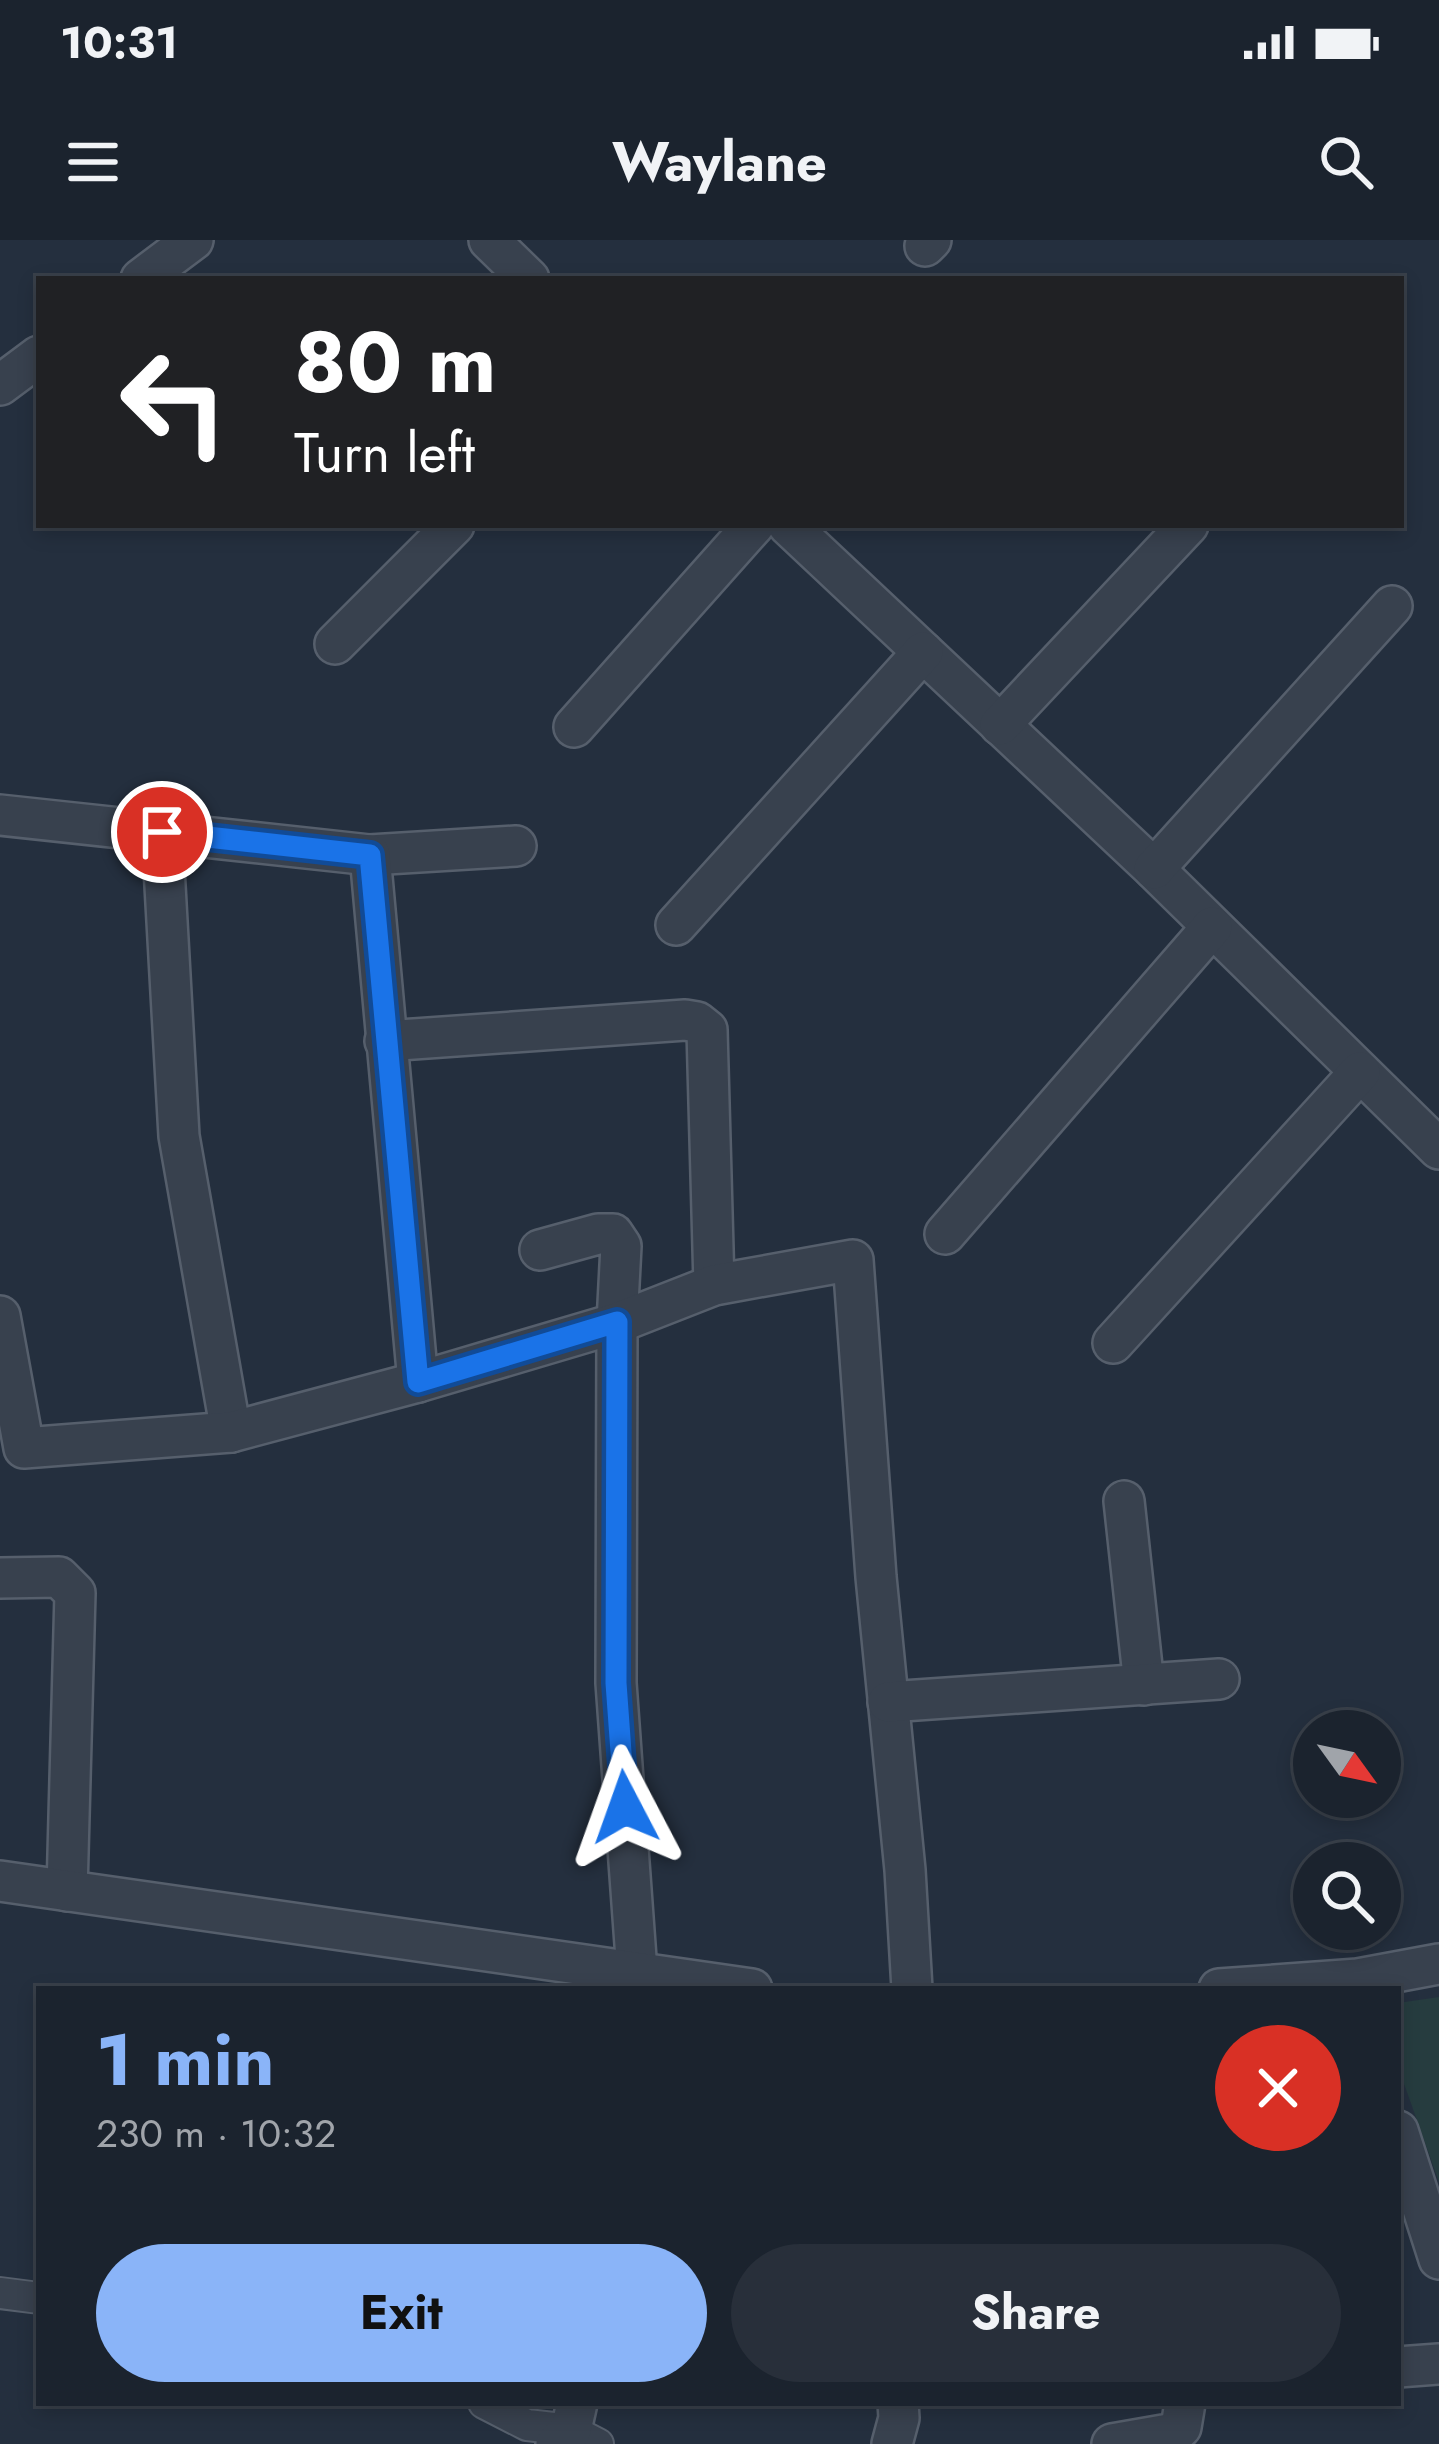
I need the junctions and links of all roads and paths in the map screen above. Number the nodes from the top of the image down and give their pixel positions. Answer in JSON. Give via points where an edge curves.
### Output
{"nodes":[{"id":1,"x":193,"y":240,"type":"edge"},
{"id":2,"x":489,"y":240,"type":"edge"},
{"id":3,"x":145,"y":276,"type":"edge"},
{"id":4,"x":526,"y":276,"type":"edge"},
{"id":5,"x":36,"y":358,"type":"edge"},
{"id":6,"x":0,"y":386,"type":"edge"},
{"id":7,"x":451,"y":528,"type":"edge"},
{"id":8,"x":751,"y":528,"type":"edge"},
{"id":9,"x":791,"y":528,"type":"edge"},
{"id":10,"x":1185,"y":528,"type":"edge"},
{"id":11,"x":1391,"y":606,"type":"dead end"},
{"id":12,"x":335,"y":644,"type":"dead end"},
{"id":13,"x":922,"y":652,"type":"junction"},
{"id":14,"x":1000,"y":725,"type":"junction"},
{"id":15,"x":574,"y":727,"type":"dead end"},
{"id":16,"x":0,"y":814,"type":"edge"},
{"id":17,"x":162,"y":832,"type":"junction"},
{"id":18,"x":516,"y":846,"type":"dead end"},
{"id":19,"x":370,"y":855,"type":"junction"},
{"id":20,"x":1154,"y":869,"type":"junction"},
{"id":21,"x":676,"y":925,"type":"dead end"},
{"id":22,"x":1211,"y":927,"type":"junction"},
{"id":23,"x":385,"y":1041,"type":"junction"},
{"id":24,"x":1360,"y":1072,"type":"junction"},
{"id":25,"x":1439,"y":1149,"type":"edge"},
{"id":26,"x":946,"y":1234,"type":"dead end"},
{"id":27,"x":540,"y":1250,"type":"dead end"},
{"id":28,"x":714,"y":1286,"type":"junction"},
{"id":29,"x":0,"y":1316,"type":"edge"},
{"id":30,"x":617,"y":1322,"type":"junction"},
{"id":31,"x":1114,"y":1343,"type":"dead end"},
{"id":32,"x":418,"y":1382,"type":"junction"},
{"id":33,"x":231,"y":1432,"type":"junction"},
{"id":34,"x":1124,"y":1501,"type":"dead end"},
{"id":35,"x":0,"y":1578,"type":"edge"},
{"id":36,"x":1220,"y":1679,"type":"dead end"},
{"id":37,"x":1144,"y":1684,"type":"junction"},
{"id":38,"x":888,"y":1702,"type":"junction"},
{"id":39,"x":0,"y":1881,"type":"edge"},
{"id":40,"x":67,"y":1891,"type":"junction"},
{"id":41,"x":1439,"y":1964,"type":"edge"},
{"id":42,"x":632,"y":1980,"type":"edge"},
{"id":43,"x":1359,"y":1984,"type":"edge"},
{"id":44,"x":712,"y":1986,"type":"edge"},
{"id":45,"x":912,"y":1986,"type":"edge"},
{"id":46,"x":1303,"y":1986,"type":"edge"},
{"id":47,"x":1401,"y":2138,"type":"edge"},
{"id":48,"x":1431,"y":2205,"type":"edge"},
{"id":49,"x":1439,"y":2259,"type":"edge"},
{"id":50,"x":0,"y":2294,"type":"edge"},
{"id":51,"x":36,"y":2298,"type":"edge"},
{"id":52,"x":1439,"y":2364,"type":"edge"},
{"id":53,"x":1401,"y":2367,"type":"edge"},
{"id":54,"x":490,"y":2406,"type":"edge"},
{"id":55,"x":898,"y":2406,"type":"edge"},
{"id":56,"x":1184,"y":2406,"type":"edge"},
{"id":57,"x":575,"y":2430,"type":"edge"},
{"id":58,"x":892,"y":2444,"type":"edge"},
{"id":59,"x":1112,"y":2444,"type":"edge"}],
"edges":[{"from":1,"to":3,"type":"street"},
{"from":2,"to":4,"type":"street"},
{"from":5,"to":6,"type":"street"},
{"from":7,"to":12,"type":"street"},
{"from":8,"to":15,"type":"street"},
{"from":9,"to":13,"type":"street"},
{"from":10,"to":14,"type":"street"},
{"from":11,"to":20,"type":"street"},
{"from":13,"to":14,"type":"street"},
{"from":13,"to":21,"type":"street"},
{"from":14,"to":20,"type":"street"},
{"from":16,"to":17,"type":"street"},
{"from":17,"to":19,"type":"street"},
{"from":17,"to":33,"type":"street","via":[[179,1136]]},
{"from":18,"to":19,"type":"street"},
{"from":19,"to":23,"type":"street"},
{"from":20,"to":22,"type":"street"},
{"from":22,"to":24,"type":"street"},
{"from":22,"to":26,"type":"street"},
{"from":23,"to":28,"type":"street","via":[[697,1022],[706,1030]]},
{"from":23,"to":32,"type":"street"},
{"from":24,"to":25,"type":"street"},
{"from":24,"to":31,"type":"street"},
{"from":27,"to":30,"type":"street","via":[[613,1234],[621,1246]]},
{"from":28,"to":30,"type":"street"},
{"from":28,"to":38,"type":"street","via":[[853,1260]]},
{"from":29,"to":33,"type":"street","via":[[24,1448]]},
{"from":30,"to":32,"type":"street"},
{"from":30,"to":42,"type":"street","via":[[616,1683]]},
{"from":32,"to":33,"type":"street"},
{"from":34,"to":37,"type":"street"},
{"from":35,"to":40,"type":"street","via":[[59,1577],[76,1593]]},
{"from":36,"to":37,"type":"street"},
{"from":37,"to":38,"type":"street"},
{"from":38,"to":45,"type":"street"},
{"from":39,"to":40,"type":"street"},
{"from":40,"to":42,"type":"street"},
{"from":41,"to":43,"type":"street"},
{"from":42,"to":44,"type":"street"},
{"from":43,"to":46,"type":"street"},
{"from":47,"to":48,"type":"street"},
{"from":48,"to":49,"type":"street"},
{"from":50,"to":51,"type":"street"},
{"from":52,"to":53,"type":"street"},
{"from":54,"to":57,"type":"street","via":[[527,2425]]},
{"from":55,"to":58,"type":"street"},
{"from":56,"to":59,"type":"street","via":[[1175,2433]]}]}
